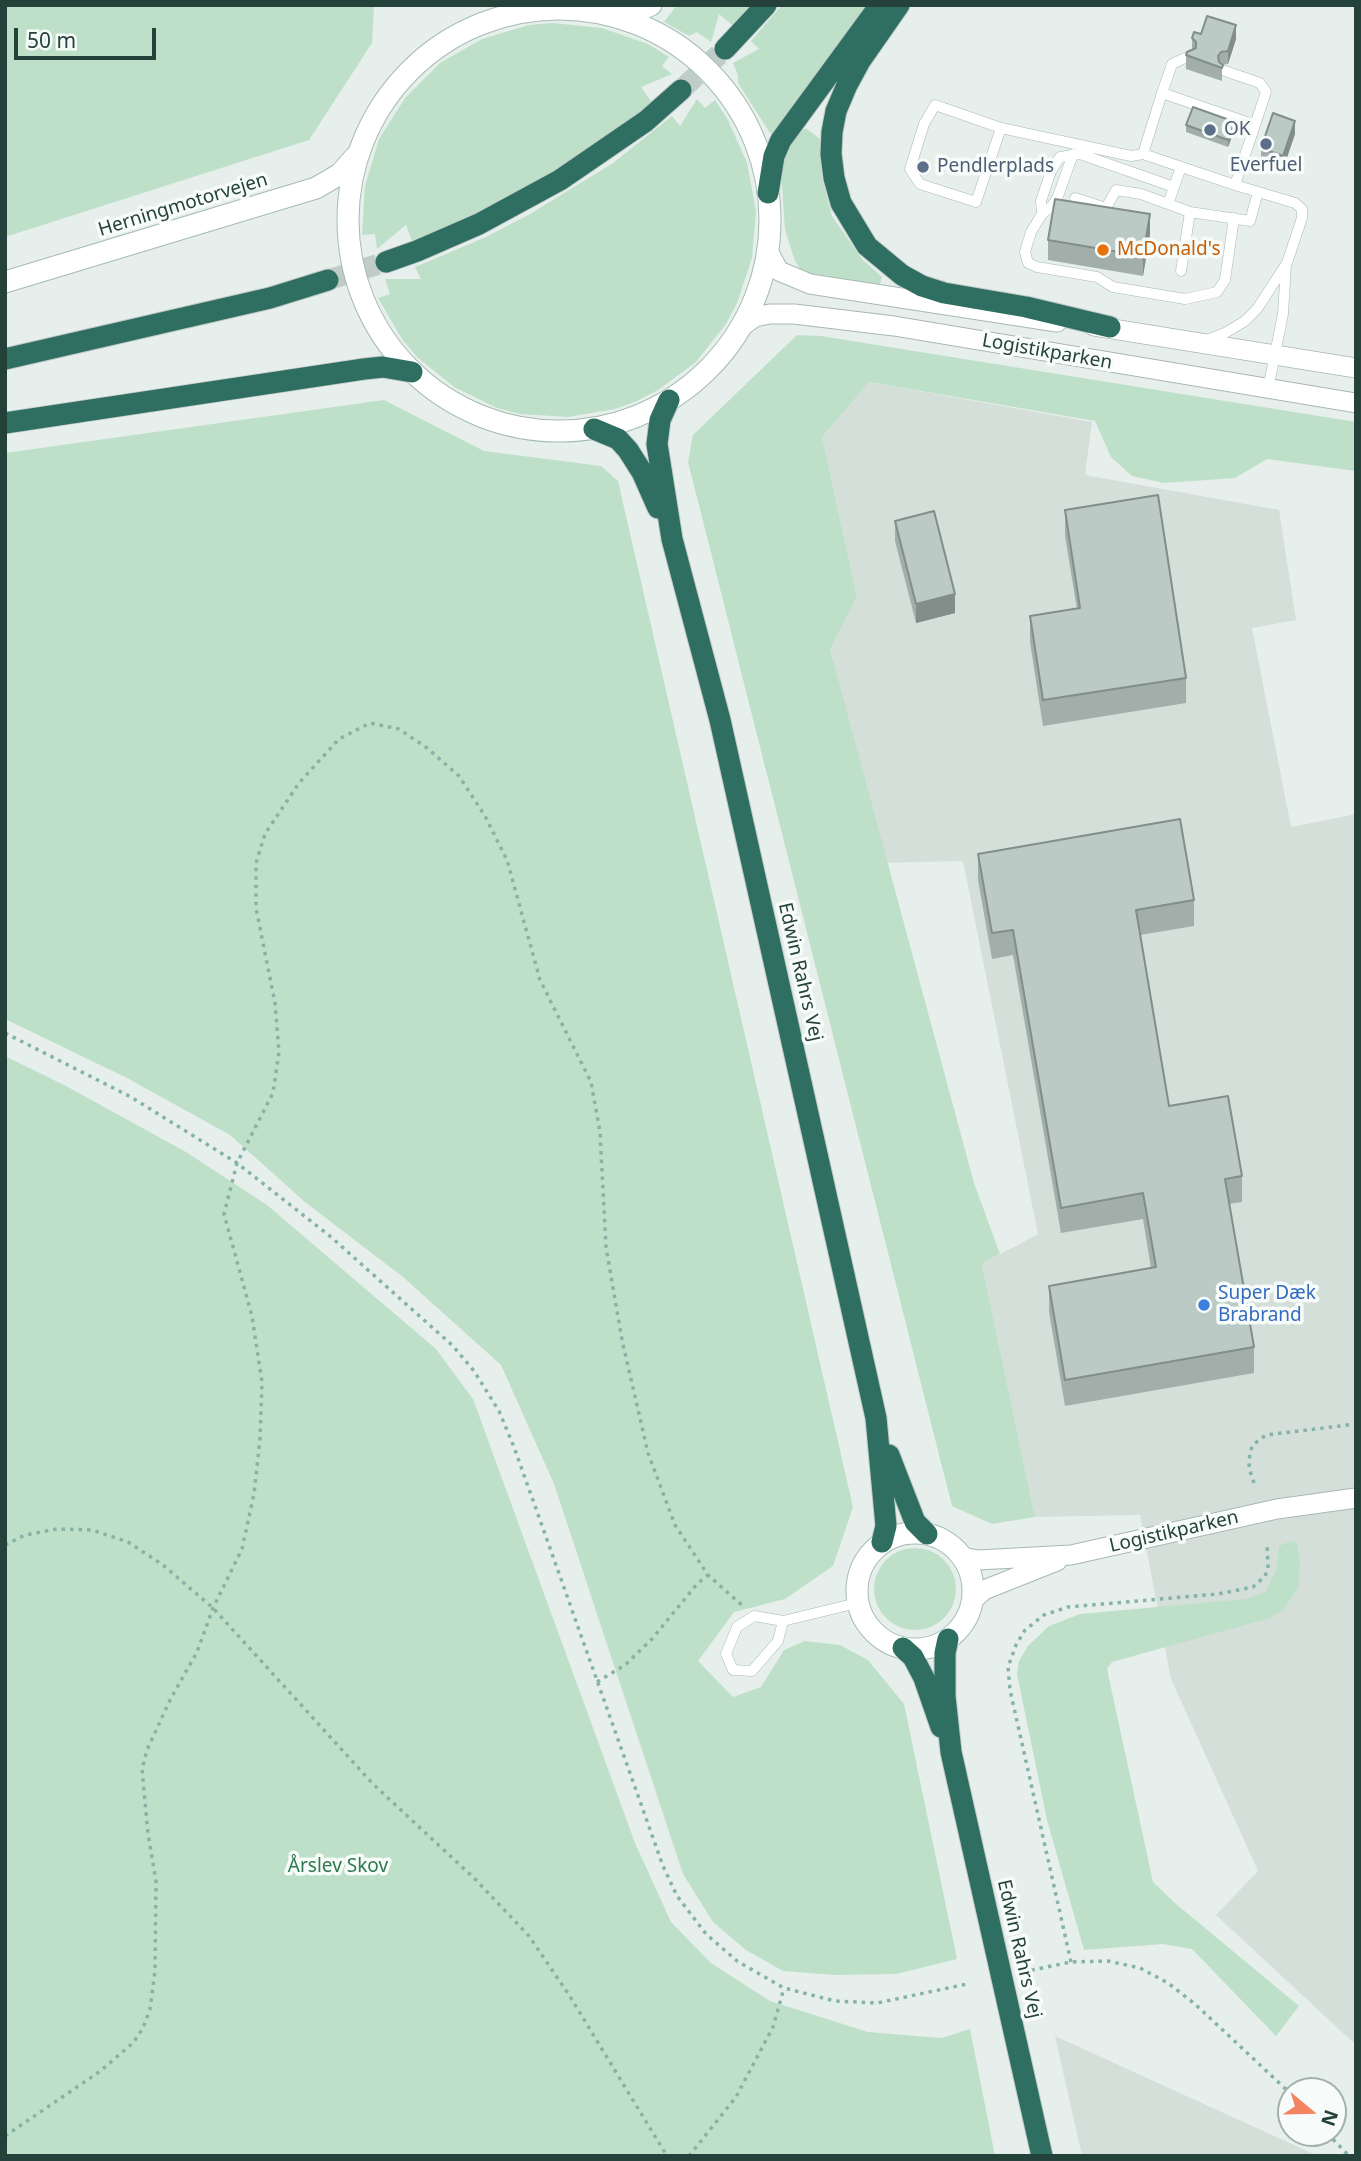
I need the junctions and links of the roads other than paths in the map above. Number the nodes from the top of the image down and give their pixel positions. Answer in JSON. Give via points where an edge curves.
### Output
{"nodes":[{"id":1,"x":651,"y":5,"type":"edge"},
{"id":2,"x":766,"y":5,"type":"edge"},
{"id":3,"x":880,"y":5,"type":"edge"},
{"id":4,"x":899,"y":5,"type":"edge"},
{"id":5,"x":621,"y":18,"type":"junction"},
{"id":6,"x":725,"y":49,"type":"tunnel mouth"},
{"id":7,"x":1189,"y":58,"type":"edge"},
{"id":8,"x":1225,"y":71,"type":"edge"},
{"id":9,"x":681,"y":90,"type":"tunnel mouth"},
{"id":10,"x":1162,"y":93,"type":"junction"},
{"id":11,"x":1255,"y":125,"type":"junction"},
{"id":12,"x":1001,"y":128,"type":"junction"},
{"id":13,"x":360,"y":149,"type":"junction"},
{"id":14,"x":1143,"y":154,"type":"junction"},
{"id":15,"x":1181,"y":167,"type":"junction"},
{"id":16,"x":1235,"y":185,"type":"junction"},
{"id":17,"x":1174,"y":187,"type":"junction"},
{"id":18,"x":1258,"y":192,"type":"junction"},
{"id":19,"x":768,"y":193,"type":"junction"},
{"id":20,"x":1075,"y":198,"type":"dead end"},
{"id":21,"x":1168,"y":204,"type":"junction"},
{"id":22,"x":1190,"y":212,"type":"junction"},
{"id":23,"x":1234,"y":218,"type":"junction"},
{"id":24,"x":768,"y":251,"type":"junction"},
{"id":25,"x":386,"y":262,"type":"tunnel mouth"},
{"id":26,"x":1287,"y":263,"type":"junction"},
{"id":27,"x":1181,"y":271,"type":"dead end"},
{"id":28,"x":328,"y":280,"type":"tunnel mouth"},
{"id":29,"x":5,"y":282,"type":"edge"},
{"id":30,"x":741,"y":327,"type":"junction"},
{"id":31,"x":1110,"y":327,"type":"junction"},
{"id":32,"x":1200,"y":342,"type":"junction"},
{"id":33,"x":1275,"y":354,"type":"junction"},
{"id":34,"x":5,"y":359,"type":"edge"},
{"id":35,"x":1356,"y":368,"type":"edge"},
{"id":36,"x":412,"y":372,"type":"junction"},
{"id":37,"x":1268,"y":388,"type":"junction"},
{"id":38,"x":669,"y":400,"type":"junction"},
{"id":39,"x":1356,"y":402,"type":"edge"},
{"id":40,"x":5,"y":423,"type":"edge"},
{"id":41,"x":594,"y":429,"type":"junction"},
{"id":42,"x":672,"y":539,"type":"junction"},
{"id":43,"x":876,"y":1418,"type":"junction"},
{"id":44,"x":1356,"y":1485,"type":"edge"},
{"id":45,"x":1356,"y":1498,"type":"edge"},
{"id":46,"x":1277,"y":1509,"type":"junction"},
{"id":47,"x":927,"y":1534,"type":"junction"},
{"id":48,"x":882,"y":1542,"type":"junction"},
{"id":49,"x":1071,"y":1555,"type":"junction"},
{"id":50,"x":962,"y":1557,"type":"junction"},
{"id":51,"x":972,"y":1601,"type":"junction"},
{"id":52,"x":857,"y":1602,"type":"junction"},
{"id":53,"x":783,"y":1621,"type":"junction"},
{"id":54,"x":948,"y":1639,"type":"junction"},
{"id":55,"x":903,"y":1648,"type":"junction"},
{"id":56,"x":951,"y":1752,"type":"junction"},
{"id":57,"x":1042,"y":2156,"type":"edge"}],
"edges":[{"from":1,"to":5,"type":"street"},
{"from":2,"to":6,"type":"highway"},
{"from":3,"to":19,"type":"highway","via":[[781,140]]},
{"from":4,"to":31,"type":"highway","via":[[860,61],[836,111],[831,154],[834,178],[841,203],[867,246],[922,286]]},
{"from":5,"to":13,"type":"street","via":[[579,10],[536,10],[494,19],[465,32],[437,48],[405,76],[379,110]]},
{"from":5,"to":19,"type":"street","via":[[685,51],[720,84],[747,124]]},
{"from":7,"to":10,"type":"lane","via":[[1172,64]]},
{"from":8,"to":11,"type":"lane","via":[[1259,83],[1266,92]]},
{"from":9,"to":25,"type":"highway","via":[[646,121],[560,180],[479,224]]},
{"from":10,"to":11,"type":"lane"},
{"from":10,"to":14,"type":"lane"},
{"from":11,"to":16,"type":"lane"},
{"from":12,"to":12,"type":"lane","via":[[935,105],[910,169],[920,184],[976,202]]},
{"from":12,"to":14,"type":"lane","via":[[1131,156]]},
{"from":13,"to":29,"type":"street","name":"Herningmotorvejen","via":[[340,174],[316,188]]},
{"from":13,"to":36,"type":"street","via":[[348,214],[356,279],[384,339]]},
{"from":14,"to":15,"type":"lane"},
{"from":15,"to":16,"type":"lane"},
{"from":15,"to":17,"type":"lane"},
{"from":16,"to":18,"type":"lane"},
{"from":17,"to":21,"type":"lane"},
{"from":17,"to":23,"type":"lane","via":[[1080,154],[1059,158],[1025,251],[1028,263],[1097,277],[1113,287],[1185,299],[1217,292],[1225,280]]},
{"from":18,"to":23,"type":"lane","via":[[1250,221]]},
{"from":18,"to":26,"type":"lane","via":[[1302,209]]},
{"from":19,"to":24,"type":"street"},
{"from":20,"to":21,"type":"lane","via":[[1106,208],[1116,190]]},
{"from":21,"to":22,"type":"lane"},
{"from":22,"to":23,"type":"lane"},
{"from":22,"to":27,"type":"lane"},
{"from":24,"to":30,"type":"street"},
{"from":24,"to":31,"type":"street","name":"Logistikparken","via":[[779,271],[810,284]]},
{"from":26,"to":32,"type":"lane","via":[[1245,321]]},
{"from":26,"to":33,"type":"lane"},
{"from":28,"to":34,"type":"highway","via":[[270,298]]},
{"from":30,"to":37,"type":"street","name":"Logistikparken","via":[[755,317],[794,314],[894,326]]},
{"from":30,"to":38,"type":"street","via":[[715,363]]},
{"from":31,"to":32,"type":"street","name":"Logistikparken"},
{"from":32,"to":33,"type":"street","name":"Logistikparken"},
{"from":33,"to":35,"type":"street","name":"Logistikparken"},
{"from":33,"to":37,"type":"lane"},
{"from":36,"to":40,"type":"highway","via":[[383,366]]},
{"from":36,"to":41,"type":"street","via":[[455,404],[505,425],[559,432]]},
{"from":37,"to":39,"type":"street","name":"Logistikparken"},
{"from":38,"to":41,"type":"street","via":[[640,415]]},
{"from":38,"to":42,"type":"highway","via":[[657,444]]},
{"from":41,"to":42,"type":"highway","via":[[618,439],[628,450]]},
{"from":42,"to":43,"type":"highway","name":"Edwin Rahrs Vej","via":[[726,746]]},
{"from":43,"to":47,"type":"highway","via":[[915,1522]]},
{"from":43,"to":48,"type":"highway","via":[[886,1525]]},
{"from":44,"to":46,"type":"street","name":"Logistikparken"},
{"from":45,"to":46,"type":"street","name":"Logistikparken"},
{"from":46,"to":49,"type":"street","name":"Logistikparken"},
{"from":47,"to":48,"type":"street","via":[[904,1534]]},
{"from":47,"to":50,"type":"street","via":[[952,1546]]},
{"from":48,"to":52,"type":"street","via":[[861,1569]]},
{"from":49,"to":50,"type":"street","name":"Logistikparken"},
{"from":49,"to":51,"type":"street","name":"Logistikparken","via":[[984,1590]]},
{"from":50,"to":51,"type":"street","via":[[973,1585]]},
{"from":51,"to":54,"type":"street","via":[[964,1622]]},
{"from":52,"to":53,"type":"lane"},
{"from":52,"to":55,"type":"street","via":[[870,1629]]},
{"from":53,"to":53,"type":"lane","via":[[778,1641],[752,1671],[733,1670],[726,1654],[737,1627],[754,1616]]},
{"from":54,"to":55,"type":"street","via":[[927,1648]]},
{"from":54,"to":56,"type":"highway","via":[[945,1696]]},
{"from":55,"to":56,"type":"highway","via":[[924,1678]]},
{"from":56,"to":57,"type":"highway","name":"Edwin Rahrs Vej"}]}
